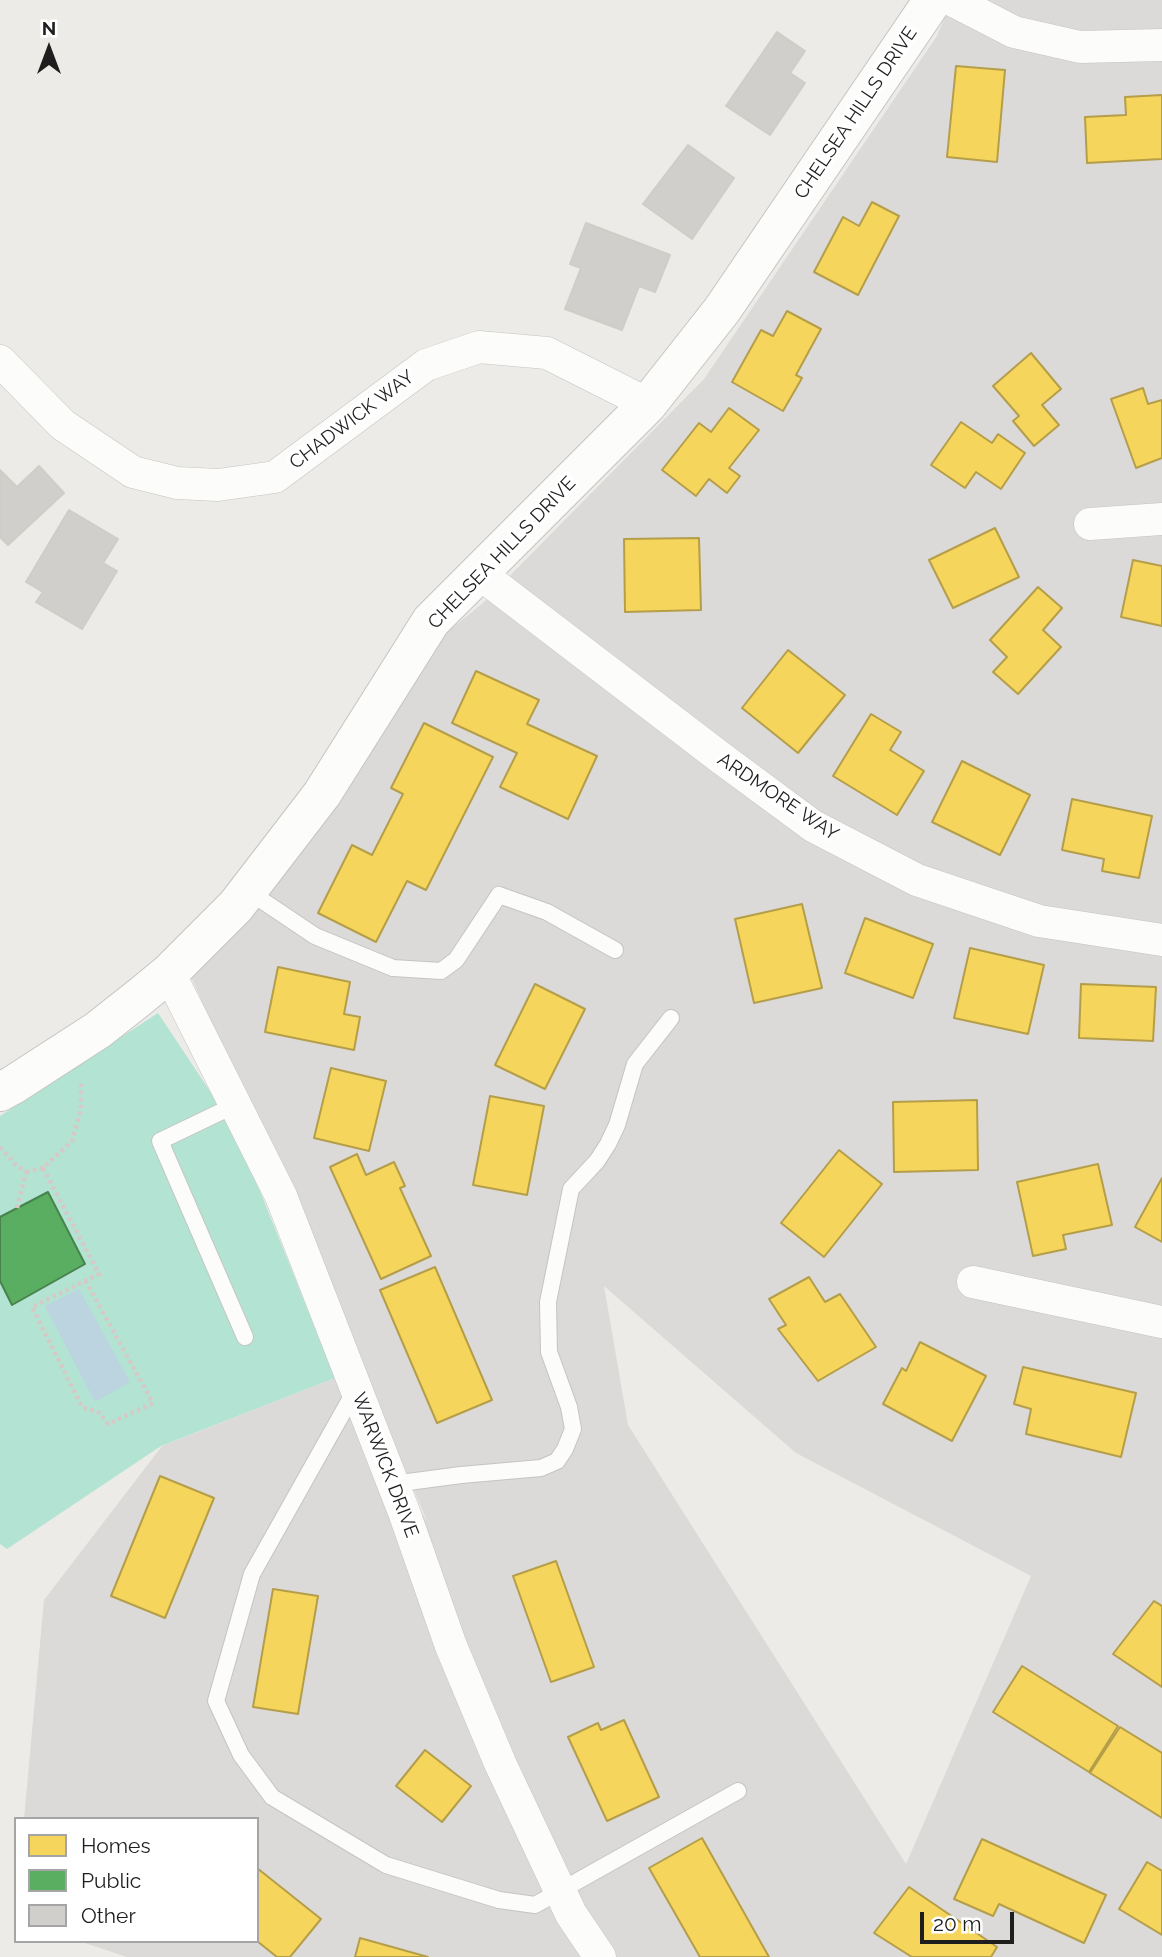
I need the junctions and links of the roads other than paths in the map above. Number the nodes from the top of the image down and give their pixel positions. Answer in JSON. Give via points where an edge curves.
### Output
{"nodes":[{"id":1,"x":933,"y":0,"type":"edge"},
{"id":2,"x":952,"y":0,"type":"edge"},
{"id":3,"x":1162,"y":45,"type":"edge"},
{"id":4,"x":0,"y":360,"type":"edge"},
{"id":5,"x":648,"y":404,"type":"junction"},
{"id":6,"x":1162,"y":519,"type":"edge"},
{"id":7,"x":1090,"y":524,"type":"dead end"},
{"id":8,"x":479,"y":573,"type":"junction"},
{"id":9,"x":248,"y":891,"type":"junction"},
{"id":10,"x":1162,"y":940,"type":"edge"},
{"id":11,"x":615,"y":950,"type":"dead end"},
{"id":12,"x":169,"y":973,"type":"junction"},
{"id":13,"x":671,"y":1018,"type":"dead end"},
{"id":14,"x":0,"y":1092,"type":"edge"},
{"id":15,"x":235,"y":1104,"type":"junction"},
{"id":16,"x":974,"y":1282,"type":"dead end"},
{"id":17,"x":1162,"y":1322,"type":"edge"},
{"id":18,"x":245,"y":1337,"type":"dead end"},
{"id":19,"x":356,"y":1389,"type":"junction"},
{"id":20,"x":393,"y":1484,"type":"junction"},
{"id":21,"x":738,"y":1791,"type":"dead end"},
{"id":22,"x":560,"y":1890,"type":"junction"},
{"id":23,"x":600,"y":1957,"type":"edge"}],
"edges":[{"from":1,"to":5,"type":"street","name":"CHELSEA HILLS DRIVE","via":[[722,310]]},
{"from":2,"to":3,"type":"street","via":[[1014,32],[1080,47]]},
{"from":4,"to":5,"type":"street","name":"CHADWICK WAY","via":[[63,425],[134,472],[218,485],[275,477],[426,365],[479,347],[547,353]]},
{"from":5,"to":8,"type":"street","name":"CHELSEA HILLS DRIVE"},
{"from":6,"to":7,"type":"street"},
{"from":8,"to":9,"type":"street","name":"CHELSEA HILLS DRIVE","via":[[431,621],[322,793]]},
{"from":8,"to":10,"type":"street","name":"ARDMORE WAY","via":[[813,825],[918,880],[1038,921]]},
{"from":9,"to":11,"type":"lane","via":[[316,936],[393,968],[441,971],[456,960],[499,895],[547,912]]},
{"from":9,"to":12,"type":"street","name":"CHELSEA HILLS DRIVE"},
{"from":12,"to":14,"type":"street","name":"CHELSEA HILLS DRIVE","via":[[98,1030]]},
{"from":12,"to":15,"type":"street","name":"WARWICK DRIVE"},
{"from":13,"to":20,"type":"lane","via":[[635,1064],[608,1144],[571,1189],[548,1302],[549,1352],[573,1429],[565,1448],[557,1461],[541,1468]]},
{"from":15,"to":18,"type":"lane","via":[[160,1141]]},
{"from":15,"to":19,"type":"street","name":"WARWICK DRIVE","via":[[281,1196]]},
{"from":16,"to":17,"type":"street"},
{"from":19,"to":20,"type":"street","name":"WARWICK DRIVE"},
{"from":19,"to":22,"type":"lane","via":[[252,1574],[216,1701],[241,1755],[272,1797],[386,1866],[499,1900],[535,1905]]},
{"from":20,"to":22,"type":"street","name":"WARWICK DRIVE","via":[[500,1763]]},
{"from":21,"to":22,"type":"lane"},
{"from":22,"to":23,"type":"street","name":"WARWICK DRIVE"}]}
